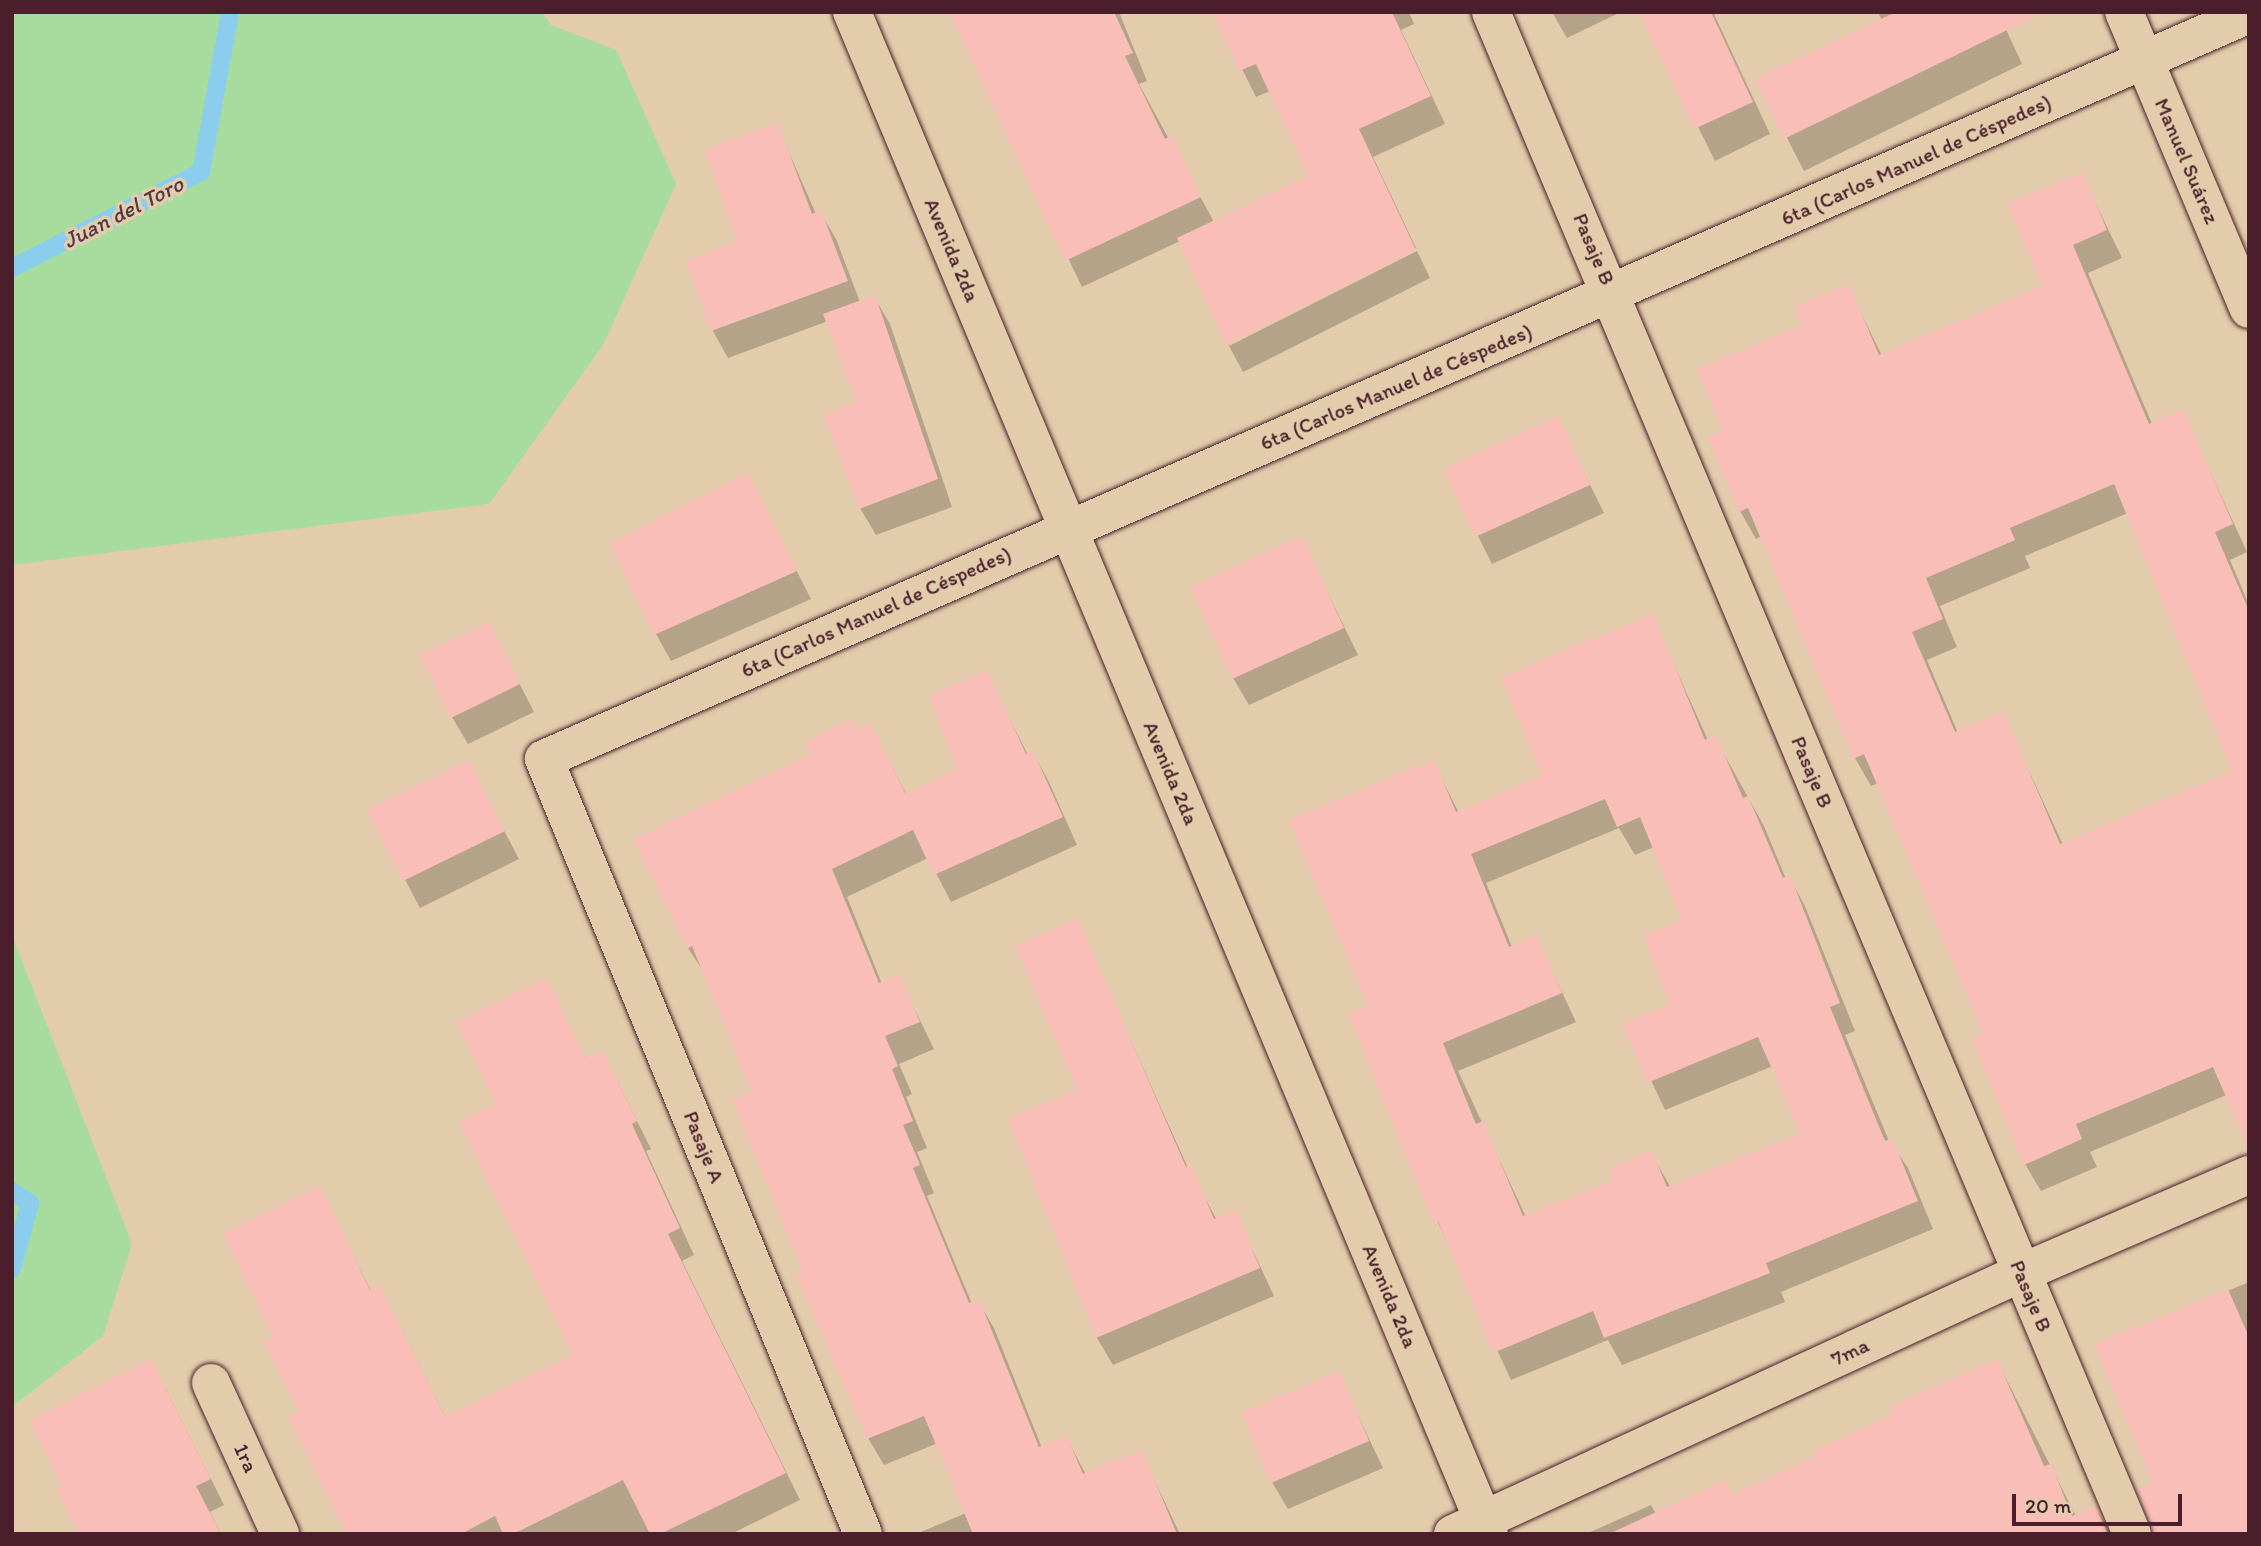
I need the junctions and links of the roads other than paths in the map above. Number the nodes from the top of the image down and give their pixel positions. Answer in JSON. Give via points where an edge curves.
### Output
{"nodes":[{"id":1,"x":852,"y":12,"type":"edge"},
{"id":2,"x":1491,"y":12,"type":"edge"},
{"id":3,"x":2124,"y":12,"type":"edge"},
{"id":4,"x":2249,"y":14,"type":"edge"},
{"id":5,"x":2144,"y":59,"type":"junction"},
{"id":6,"x":1613,"y":294,"type":"junction"},
{"id":7,"x":2249,"y":309,"type":"edge"},
{"id":8,"x":1069,"y":527,"type":"junction"},
{"id":9,"x":544,"y":759,"type":"joint"},
{"id":10,"x":2249,"y":1175,"type":"edge"},
{"id":11,"x":2021,"y":1273,"type":"junction"},
{"id":12,"x":211,"y":1382,"type":"dead end"},
{"id":13,"x":1475,"y":1529,"type":"edge"},
{"id":14,"x":280,"y":1534,"type":"edge"},
{"id":15,"x":863,"y":1534,"type":"edge"},
{"id":16,"x":2132,"y":1534,"type":"edge"}],
"edges":[{"from":1,"to":8,"type":"street","name":"Avenida 2da"},
{"from":2,"to":6,"type":"street","name":"Pasaje B"},
{"from":3,"to":5,"type":"street","name":"Manuel Suárez"},
{"from":4,"to":5,"type":"street","name":"6ta (Carlos Manuel de Céspedes)"},
{"from":5,"to":6,"type":"street","name":"6ta (Carlos Manuel de Céspedes)"},
{"from":5,"to":7,"type":"street","name":"Manuel Suárez"},
{"from":6,"to":8,"type":"street","name":"6ta (Carlos Manuel de Céspedes)"},
{"from":6,"to":11,"type":"street","name":"Pasaje B"},
{"from":8,"to":9,"type":"street","name":"6ta (Carlos Manuel de Céspedes)"},
{"from":8,"to":13,"type":"street","name":"Avenida 2da"},
{"from":9,"to":15,"type":"street","name":"Pasaje A"},
{"from":10,"to":11,"type":"street","name":"7ma"},
{"from":11,"to":13,"type":"street","name":"7ma"},
{"from":11,"to":16,"type":"street","name":"Pasaje B"},
{"from":12,"to":14,"type":"street","name":"1ra"}]}
